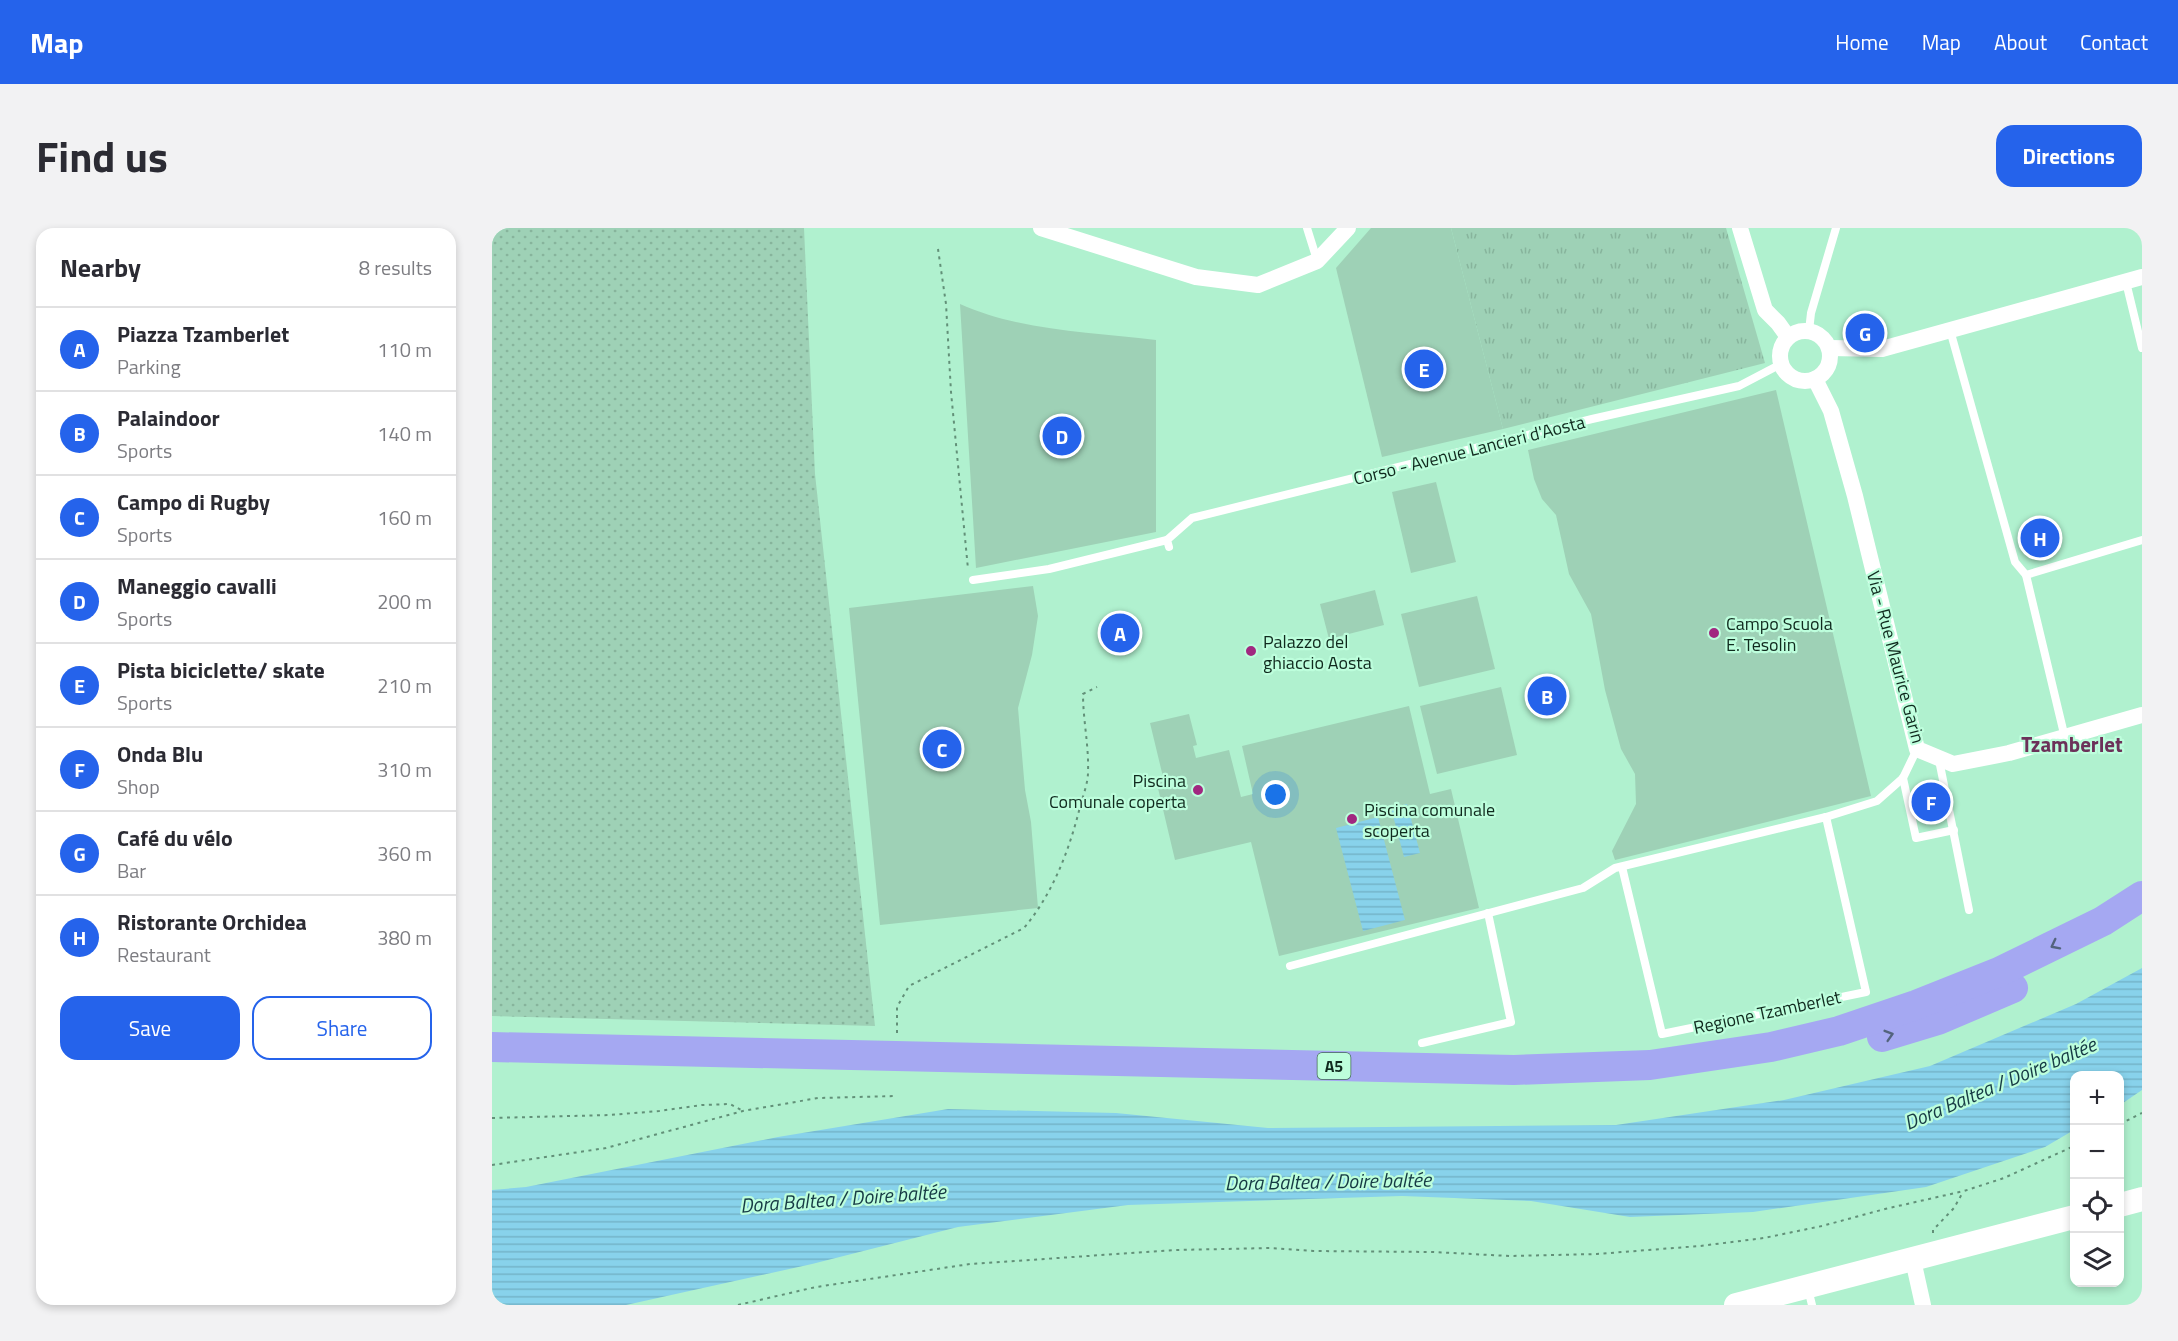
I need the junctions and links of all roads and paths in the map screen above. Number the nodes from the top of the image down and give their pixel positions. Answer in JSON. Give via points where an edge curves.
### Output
{"nodes":[{"id":1,"x":1041,"y":228,"type":"edge"},
{"id":2,"x":1307,"y":228,"type":"edge"},
{"id":3,"x":1348,"y":228,"type":"edge"},
{"id":4,"x":1740,"y":228,"type":"edge"},
{"id":5,"x":1836,"y":228,"type":"edge"},
{"id":6,"x":938,"y":249,"type":"dead end"},
{"id":7,"x":1317,"y":261,"type":"junction"},
{"id":8,"x":2142,"y":277,"type":"edge"},
{"id":9,"x":2126,"y":282,"type":"junction"},
{"id":10,"x":1950,"y":330,"type":"junction"},
{"id":11,"x":1809,"y":331,"type":"junction"},
{"id":12,"x":1788,"y":337,"type":"junction"},
{"id":13,"x":1830,"y":348,"type":"junction"},
{"id":14,"x":2142,"y":348,"type":"edge"},
{"id":15,"x":1781,"y":364,"type":"junction"},
{"id":16,"x":1815,"y":379,"type":"junction"},
{"id":17,"x":2142,"y":540,"type":"edge"},
{"id":18,"x":2026,"y":575,"type":"junction"},
{"id":19,"x":973,"y":580,"type":"joint"},
{"id":20,"x":1097,"y":687,"type":"dead end"},
{"id":21,"x":2142,"y":715,"type":"edge"},
{"id":22,"x":2065,"y":738,"type":"junction"},
{"id":23,"x":1917,"y":749,"type":"junction"},
{"id":24,"x":1939,"y":760,"type":"junction"},
{"id":25,"x":1903,"y":778,"type":"junction"},
{"id":26,"x":1826,"y":817,"type":"junction"},
{"id":27,"x":1954,"y":830,"type":"junction"},
{"id":28,"x":1622,"y":867,"type":"junction"},
{"id":29,"x":2142,"y":896,"type":"edge"},
{"id":30,"x":1969,"y":910,"type":"dead end"},
{"id":31,"x":1488,"y":914,"type":"junction"},
{"id":32,"x":2142,"y":917,"type":"edge"},
{"id":33,"x":1290,"y":966,"type":"dead end"},
{"id":34,"x":897,"y":1033,"type":"dead end"},
{"id":35,"x":1422,"y":1043,"type":"dead end"},
{"id":36,"x":492,"y":1047,"type":"edge"},
{"id":37,"x":492,"y":1065,"type":"edge"},
{"id":38,"x":897,"y":1096,"type":"dead end"},
{"id":39,"x":743,"y":1111,"type":"junction"},
{"id":40,"x":2142,"y":1113,"type":"edge"},
{"id":41,"x":492,"y":1118,"type":"edge"},
{"id":42,"x":2124,"y":1122,"type":"edge"},
{"id":43,"x":2070,"y":1148,"type":"edge"},
{"id":44,"x":492,"y":1165,"type":"edge"},
{"id":45,"x":2142,"y":1199,"type":"edge"},
{"id":46,"x":2124,"y":1204,"type":"edge"},
{"id":47,"x":2070,"y":1217,"type":"edge"},
{"id":48,"x":1912,"y":1260,"type":"junction"},
{"id":49,"x":1810,"y":1296,"type":"edge"},
{"id":50,"x":738,"y":1305,"type":"edge"},
{"id":51,"x":1736,"y":1305,"type":"edge"},
{"id":52,"x":1923,"y":1305,"type":"edge"}],
"edges":[{"from":1,"to":7,"type":"street","via":[[1196,276],[1258,285]]},
{"from":2,"to":7,"type":"lane"},
{"from":3,"to":7,"type":"street"},
{"from":4,"to":12,"type":"street","via":[[1765,309]]},
{"from":5,"to":11,"type":"lane"},
{"from":6,"to":19,"type":"path","via":[[968,571]]},
{"from":8,"to":9,"type":"street"},
{"from":9,"to":10,"type":"street"},
{"from":9,"to":14,"type":"lane"},
{"from":10,"to":13,"type":"street","via":[[1882,349]]},
{"from":10,"to":18,"type":"lane","via":[[2015,562]]},
{"from":11,"to":12,"type":"street"},
{"from":11,"to":13,"type":"street","via":[[1821,336]]},
{"from":12,"to":15,"type":"street","via":[[1781,349]]},
{"from":13,"to":16,"type":"street","via":[[1828,366]]},
{"from":15,"to":16,"type":"street","via":[[1792,377]]},
{"from":15,"to":19,"type":"lane","name":"Corso - Avenue Lancieri d'Aosta","via":[[1739,386],[1192,518],[1168,543],[1049,569]]},
{"from":16,"to":23,"type":"street","name":"Via - Rue Maurice Garin","via":[[1831,411],[1855,496]]},
{"from":17,"to":18,"type":"lane"},
{"from":18,"to":22,"type":"lane"},
{"from":20,"to":34,"type":"path","via":[[1083,694],[1088,774],[1075,826],[1062,864],[1036,913],[1024,928],[909,986],[897,1007]]},
{"from":21,"to":22,"type":"street","name":"Via - Rue Maurice Garin"},
{"from":22,"to":24,"type":"street","name":"Via - Rue Maurice Garin","via":[[1953,764]]},
{"from":23,"to":24,"type":"street","name":"Via - Rue Maurice Garin"},
{"from":23,"to":25,"type":"lane"},
{"from":24,"to":27,"type":"lane"},
{"from":25,"to":26,"type":"lane","via":[[1877,801]]},
{"from":25,"to":27,"type":"lane","via":[[1916,838]]},
{"from":26,"to":28,"type":"lane"},
{"from":26,"to":28,"type":"lane","name":"Regione Tzamberlet","via":[[1866,992],[1662,1034]]},
{"from":27,"to":30,"type":"lane"},
{"from":28,"to":31,"type":"lane","via":[[1583,888]]},
{"from":29,"to":36,"type":"highway","number":"A5","one_way":true,"via":[[2103,921],[2000,972],[1916,1005],[1839,1031],[1782,1044],[1650,1065],[1514,1070]]},
{"from":31,"to":33,"type":"lane"},
{"from":31,"to":35,"type":"lane","via":[[1511,1022]]},
{"from":37,"to":32,"type":"highway","number":"A5","one_way":true,"via":[[1514,1089],[1649,1083],[1777,1065],[1938,1020],[2007,991]]},
{"from":38,"to":39,"type":"path","via":[[818,1098]]},
{"from":39,"to":41,"type":"path","via":[[730,1104],[610,1115]]},
{"from":39,"to":44,"type":"path","via":[[606,1148]]},
{"from":40,"to":42,"type":"path"},
{"from":43,"to":50,"type":"path","via":[[2004,1178],[1964,1191],[1822,1226],[1700,1246],[1510,1256],[1270,1248],[1176,1250],[970,1264],[816,1287]]},
{"from":45,"to":46,"type":"main road"},
{"from":47,"to":48,"type":"main road"},
{"from":48,"to":49,"type":"main road"},
{"from":48,"to":52,"type":"street"},
{"from":49,"to":51,"type":"main road"}]}
